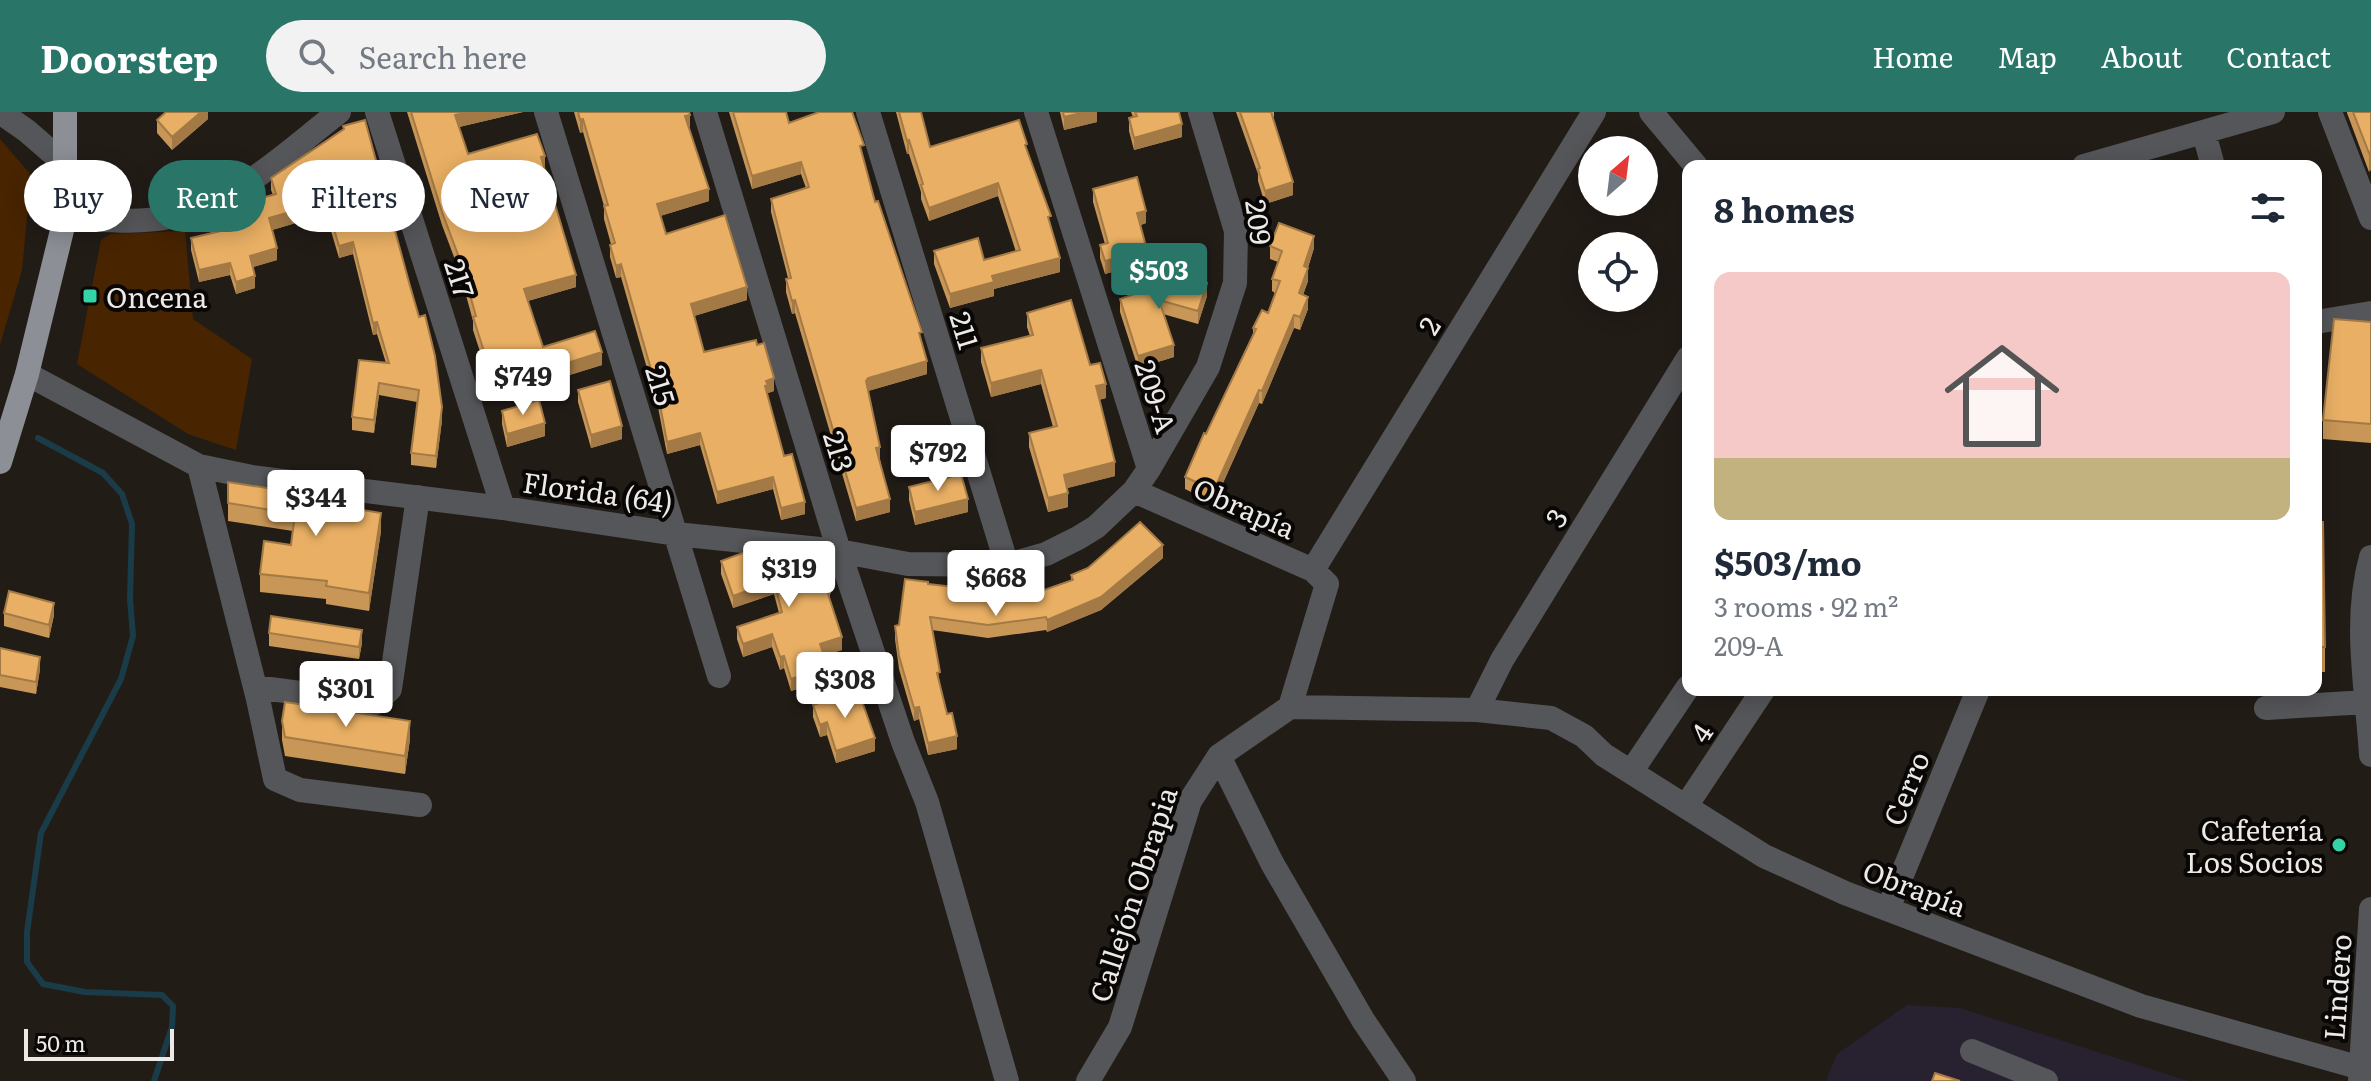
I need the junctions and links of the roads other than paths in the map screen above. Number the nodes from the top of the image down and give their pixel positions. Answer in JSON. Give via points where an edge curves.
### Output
{"nodes":[{"id":1,"x":0,"y":112,"type":"edge"},
{"id":2,"x":65,"y":112,"type":"edge"},
{"id":3,"x":339,"y":112,"type":"edge"},
{"id":4,"x":377,"y":112,"type":"edge"},
{"id":5,"x":546,"y":112,"type":"edge"},
{"id":6,"x":705,"y":112,"type":"edge"},
{"id":7,"x":868,"y":112,"type":"edge"},
{"id":8,"x":1036,"y":112,"type":"edge"},
{"id":9,"x":1200,"y":112,"type":"edge"},
{"id":10,"x":1594,"y":112,"type":"edge"},
{"id":11,"x":1651,"y":112,"type":"edge"},
{"id":12,"x":2273,"y":112,"type":"edge"},
{"id":13,"x":2330,"y":112,"type":"edge"},
{"id":14,"x":2204,"y":133,"type":"junction"},
{"id":15,"x":60,"y":160,"type":"edge"},
{"id":16,"x":65,"y":160,"type":"edge"},
{"id":17,"x":1691,"y":160,"type":"edge"},
{"id":18,"x":2106,"y":160,"type":"edge"},
{"id":19,"x":2211,"y":160,"type":"edge"},
{"id":20,"x":132,"y":218,"type":"edge"},
{"id":21,"x":2371,"y":218,"type":"edge"},
{"id":22,"x":62,"y":232,"type":"edge"},
{"id":23,"x":2371,"y":313,"type":"edge"},
{"id":24,"x":2322,"y":321,"type":"edge"},
{"id":25,"x":1682,"y":368,"type":"edge"},
{"id":26,"x":24,"y":385,"type":"junction"},
{"id":27,"x":0,"y":462,"type":"edge"},
{"id":28,"x":199,"y":466,"type":"junction"},
{"id":29,"x":1149,"y":469,"type":"junction"},
{"id":30,"x":1134,"y":491,"type":"junction"},
{"id":31,"x":418,"y":497,"type":"junction"},
{"id":32,"x":503,"y":508,"type":"junction"},
{"id":33,"x":676,"y":534,"type":"junction"},
{"id":34,"x":839,"y":551,"type":"junction"},
{"id":35,"x":2371,"y":557,"type":"edge"},
{"id":36,"x":1007,"y":565,"type":"junction"},
{"id":37,"x":1320,"y":577,"type":"junction"},
{"id":38,"x":2366,"y":629,"type":"edge"},
{"id":39,"x":719,"y":676,"type":"dead end"},
{"id":40,"x":255,"y":687,"type":"junction"},
{"id":41,"x":1682,"y":696,"type":"edge"},
{"id":42,"x":1759,"y":696,"type":"edge"},
{"id":43,"x":1976,"y":696,"type":"edge"},
{"id":44,"x":2369,"y":700,"type":"edge"},
{"id":45,"x":1290,"y":707,"type":"junction"},
{"id":46,"x":2266,"y":708,"type":"dead end"},
{"id":47,"x":1477,"y":710,"type":"junction"},
{"id":48,"x":2371,"y":755,"type":"edge"},
{"id":49,"x":1219,"y":756,"type":"junction"},
{"id":50,"x":1631,"y":772,"type":"junction"},
{"id":51,"x":420,"y":805,"type":"dead end"},
{"id":52,"x":1686,"y":806,"type":"junction"},
{"id":53,"x":1888,"y":909,"type":"junction"},
{"id":54,"x":2371,"y":909,"type":"edge"},
{"id":55,"x":1972,"y":1051,"type":"dead end"},
{"id":56,"x":2361,"y":1074,"type":"edge"},
{"id":57,"x":1007,"y":1081,"type":"edge"},
{"id":58,"x":1088,"y":1081,"type":"edge"},
{"id":59,"x":1404,"y":1081,"type":"edge"},
{"id":60,"x":2046,"y":1081,"type":"edge"}],
"edges":[{"from":1,"to":15,"type":"street"},
{"from":2,"to":16,"type":"main road"},
{"from":3,"to":20,"type":"street","via":[[229,194],[166,218]]},
{"from":4,"to":32,"type":"street","name":"217"},
{"from":5,"to":33,"type":"street","name":"215"},
{"from":6,"to":34,"type":"street","name":"213"},
{"from":7,"to":36,"type":"street","name":"211"},
{"from":8,"to":29,"type":"street","name":"209-A"},
{"from":9,"to":29,"type":"street","name":"209","via":[[1236,231],[1235,283],[1208,367]]},
{"from":10,"to":37,"type":"street","name":"2"},
{"from":11,"to":17,"type":"street"},
{"from":12,"to":14,"type":"street"},
{"from":13,"to":21,"type":"street"},
{"from":14,"to":18,"type":"street"},
{"from":14,"to":19,"type":"street"},
{"from":22,"to":26,"type":"main road"},
{"from":23,"to":24,"type":"street"},
{"from":25,"to":47,"type":"street","name":"3","via":[[1502,660]]},
{"from":26,"to":27,"type":"main road"},
{"from":26,"to":28,"type":"street","name":"Florida (64)"},
{"from":28,"to":31,"type":"street","name":"Florida (64)","via":[[296,484]]},
{"from":28,"to":40,"type":"street"},
{"from":29,"to":30,"type":"street","name":"Florida (64)"},
{"from":30,"to":36,"type":"street","name":"Florida (64)","via":[[1078,538]]},
{"from":30,"to":37,"type":"street","name":"Obrapía"},
{"from":31,"to":32,"type":"street","name":"Florida (64)"},
{"from":31,"to":40,"type":"street","via":[[390,689],[383,698],[375,703]]},
{"from":32,"to":33,"type":"street","name":"Florida (64)"},
{"from":33,"to":34,"type":"street","name":"Florida (64)"},
{"from":33,"to":39,"type":"street","name":"215"},
{"from":34,"to":36,"type":"street","name":"Florida (64)","via":[[908,564]]},
{"from":34,"to":57,"type":"street","name":"213","via":[[927,802]]},
{"from":35,"to":38,"type":"street","via":[[2364,582]]},
{"from":37,"to":45,"type":"street","name":"2"},
{"from":38,"to":44,"type":"street"},
{"from":40,"to":51,"type":"street","via":[[275,779],[300,790]]},
{"from":41,"to":50,"type":"street"},
{"from":42,"to":52,"type":"street","name":"4"},
{"from":43,"to":53,"type":"street","name":"Cerro"},
{"from":44,"to":46,"type":"street"},
{"from":44,"to":48,"type":"street"},
{"from":45,"to":47,"type":"street"},
{"from":45,"to":49,"type":"street","name":"Callejón Obrapia"},
{"from":47,"to":50,"type":"street","name":"Obrapía","via":[[1551,718]]},
{"from":49,"to":58,"type":"street","name":"Callejón Obrapia","via":[[1190,801],[1120,1027]]},
{"from":49,"to":59,"type":"street","via":[[1272,863]]},
{"from":50,"to":52,"type":"street","name":"Obrapía"},
{"from":52,"to":53,"type":"street","name":"Obrapía","via":[[1764,856]]},
{"from":53,"to":56,"type":"street","name":"Obrapía","via":[[2141,1006]]},
{"from":54,"to":56,"type":"street","name":"Lindero"},
{"from":55,"to":60,"type":"street"}]}
